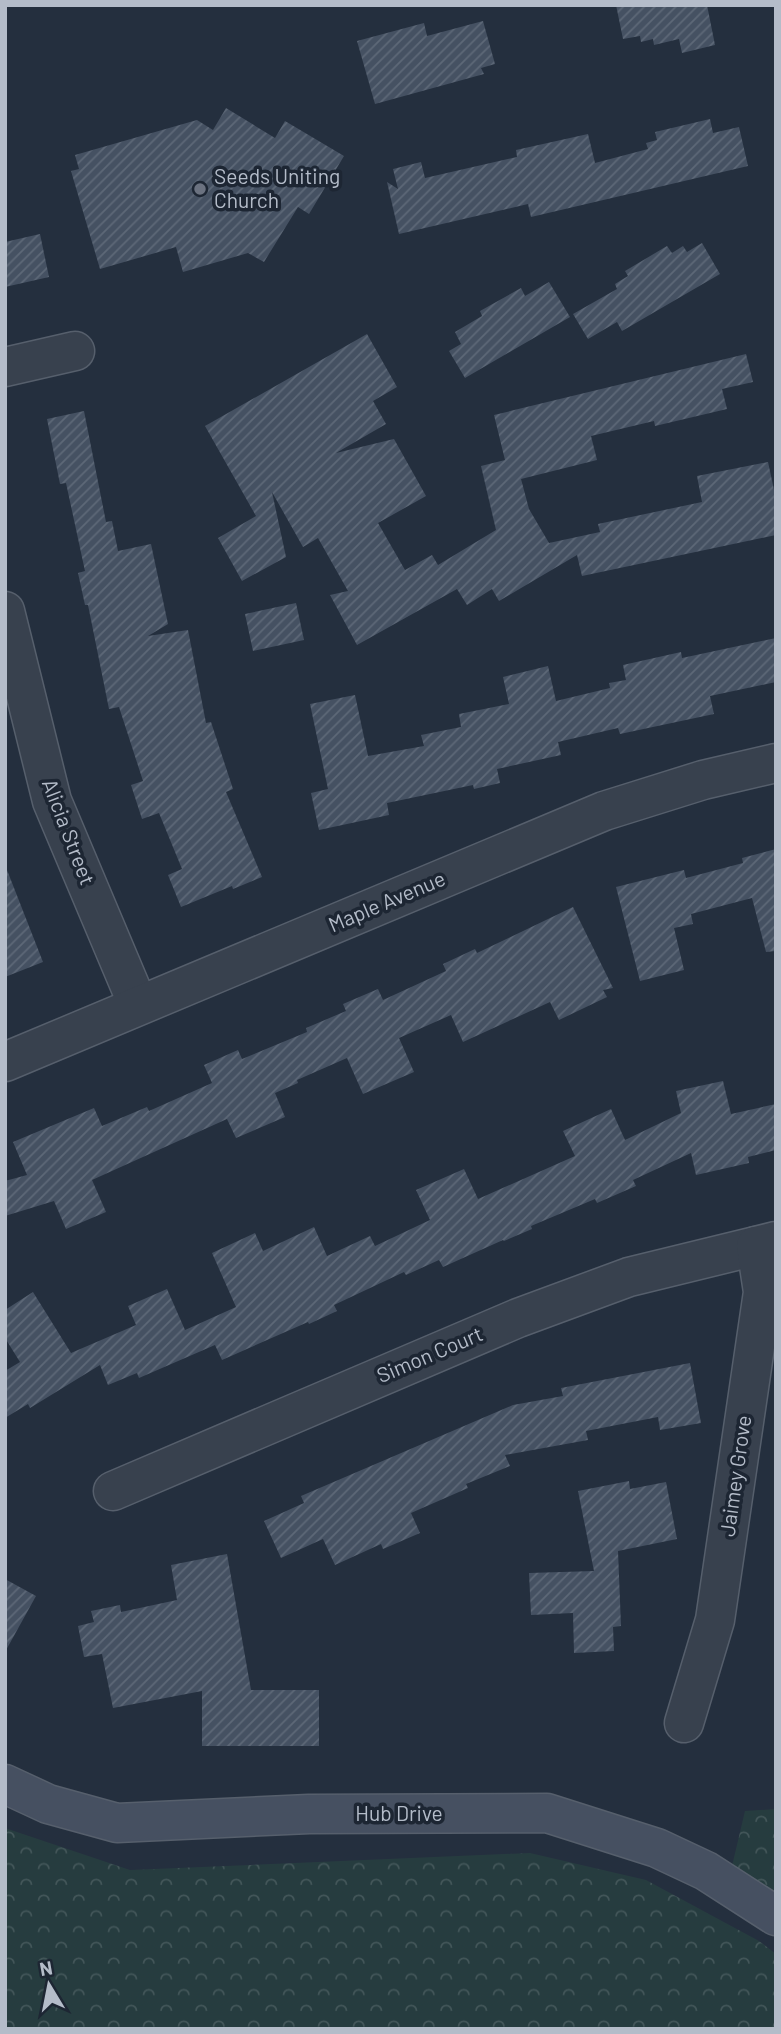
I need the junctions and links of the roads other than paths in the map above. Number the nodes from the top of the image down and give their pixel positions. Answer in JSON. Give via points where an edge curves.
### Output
{"nodes":[{"id":1,"x":75,"y":351,"type":"dead end"},
{"id":2,"x":5,"y":367,"type":"edge"},
{"id":3,"x":5,"y":611,"type":"edge"},
{"id":4,"x":776,"y":764,"type":"edge"},
{"id":5,"x":138,"y":1005,"type":"junction"},
{"id":6,"x":5,"y":1062,"type":"edge"},
{"id":7,"x":766,"y":1243,"type":"edge"},
{"id":8,"x":113,"y":1491,"type":"dead end"},
{"id":9,"x":684,"y":1723,"type":"dead end"},
{"id":10,"x":5,"y":1784,"type":"edge"},
{"id":11,"x":776,"y":1916,"type":"edge"}],
"edges":[{"from":1,"to":2,"type":"street"},
{"from":3,"to":5,"type":"street","name":"Alicia Street","via":[[52,801]]},
{"from":4,"to":5,"type":"street","name":"Maple Avenue","via":[[703,780],[604,811]]},
{"from":5,"to":6,"type":"street","name":"Maple Avenue"},
{"from":7,"to":8,"type":"street","name":"Simon Court","via":[[629,1277],[518,1318]]},
{"from":7,"to":9,"type":"street","name":"Jaimey Grove","via":[[715,1620]]},
{"from":10,"to":11,"type":"street","name":"Hub Drive","via":[[48,1804],[117,1823],[309,1814],[547,1813],[657,1848],[706,1871]]}]}
